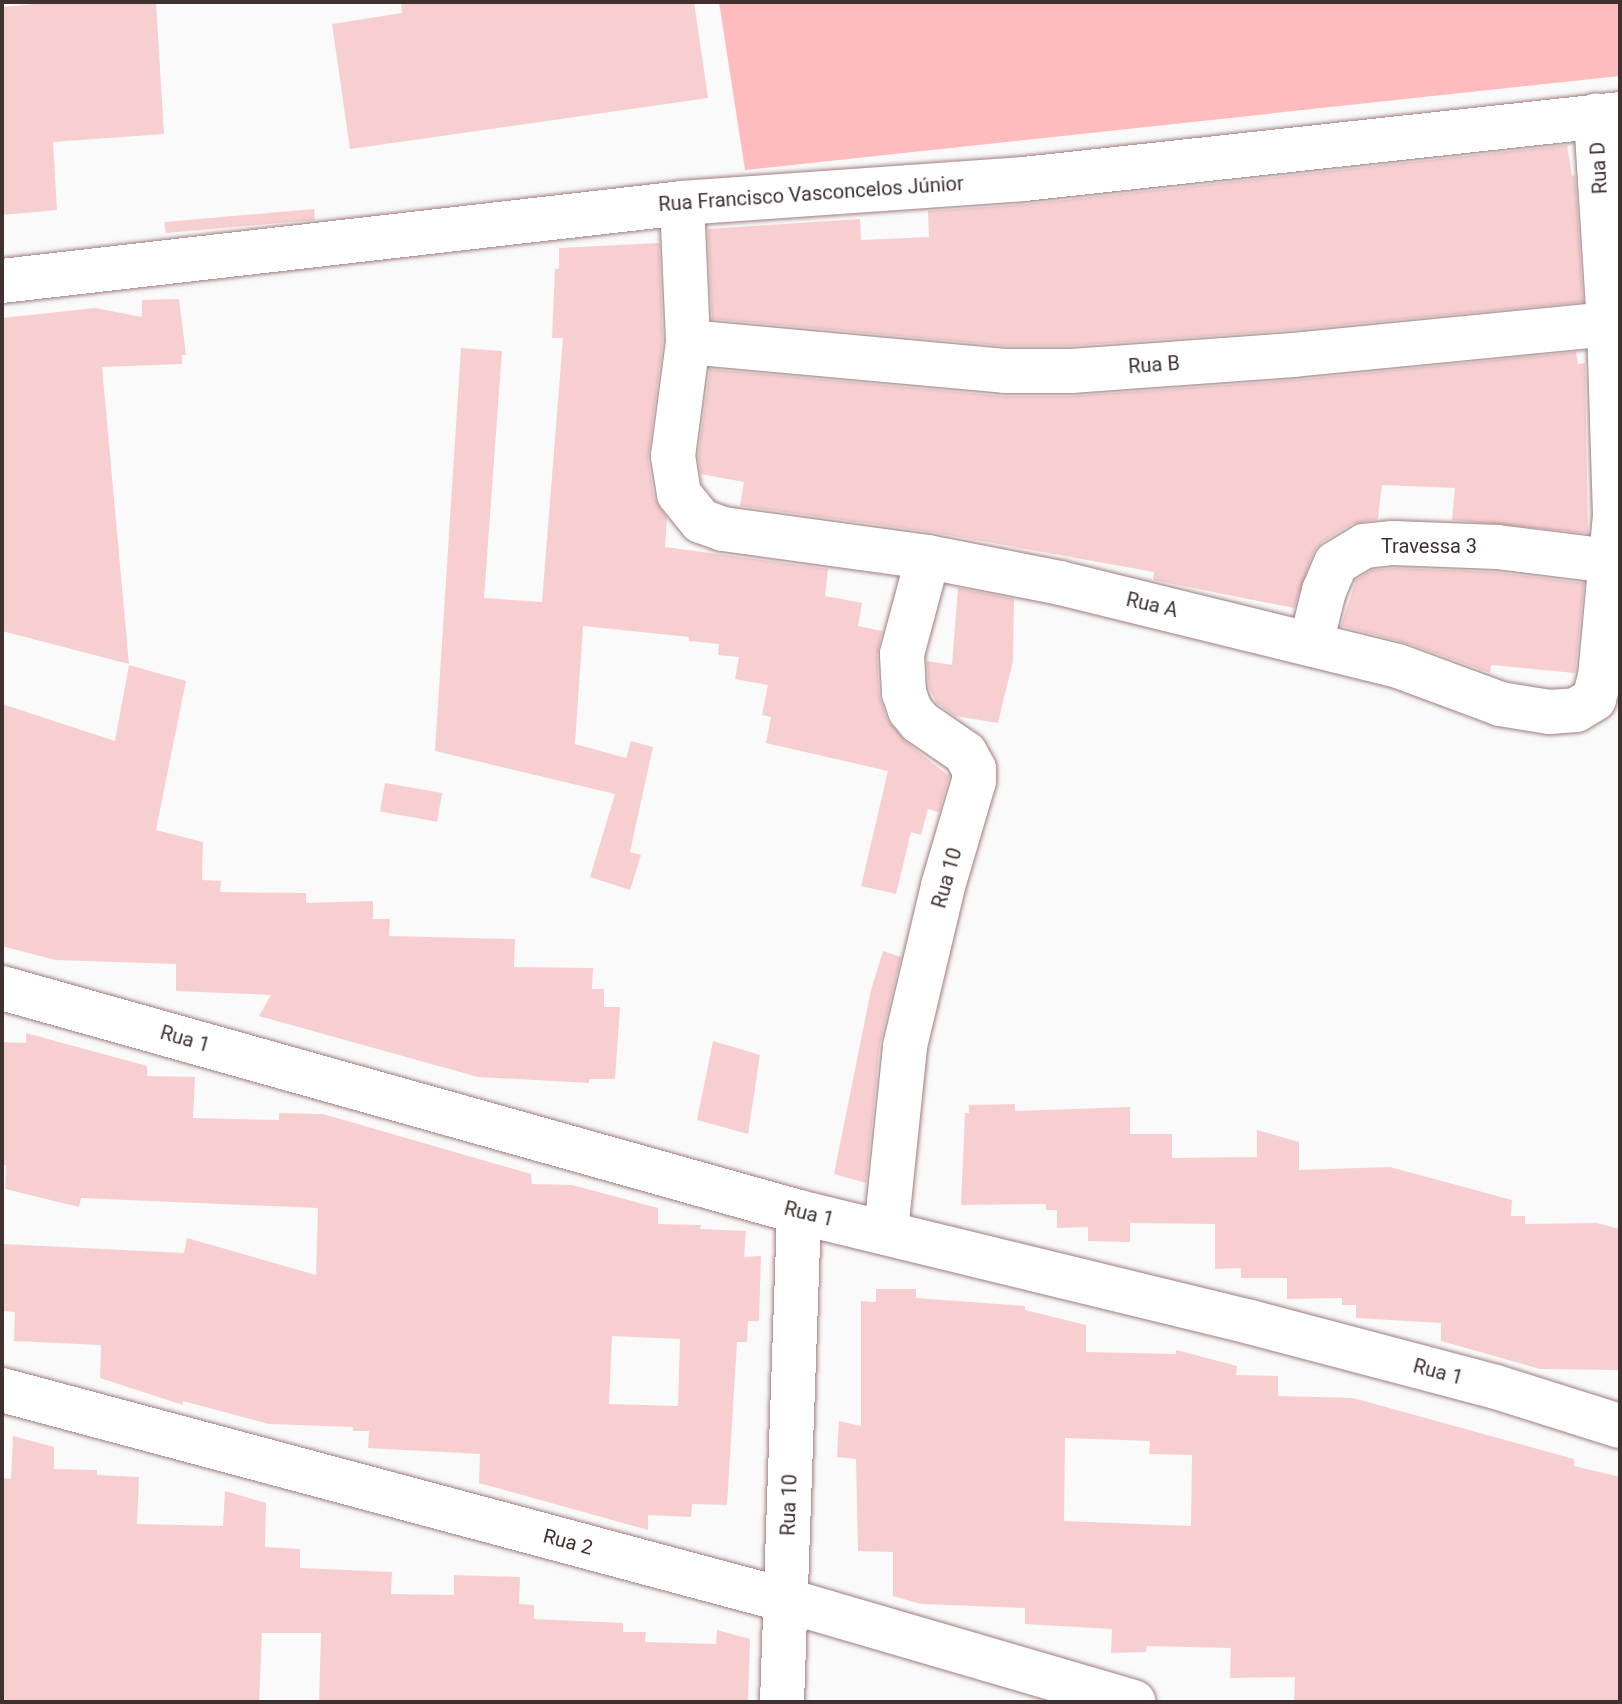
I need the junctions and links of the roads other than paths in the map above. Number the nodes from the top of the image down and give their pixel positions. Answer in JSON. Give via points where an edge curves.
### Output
{"nodes":[{"id":1,"x":1608,"y":115,"type":"edge"},
{"id":2,"x":682,"y":203,"type":"junction"},
{"id":3,"x":2,"y":281,"type":"edge"},
{"id":4,"x":1614,"y":323,"type":"edge"},
{"id":5,"x":688,"y":342,"type":"junction"},
{"id":6,"x":1615,"y":418,"type":"edge"},
{"id":7,"x":1617,"y":516,"type":"edge"},
{"id":8,"x":928,"y":557,"type":"junction"},
{"id":9,"x":1609,"y":561,"type":"junction"},
{"id":10,"x":1311,"y":643,"type":"junction"},
{"id":11,"x":1594,"y":699,"type":"joint"},
{"id":12,"x":2,"y":988,"type":"edge"},
{"id":13,"x":799,"y":1212,"type":"junction"},
{"id":14,"x":886,"y":1231,"type":"junction"},
{"id":15,"x":2,"y":1390,"type":"edge"},
{"id":16,"x":1620,"y":1426,"type":"edge"},
{"id":17,"x":785,"y":1600,"type":"junction"},
{"id":18,"x":782,"y":1702,"type":"edge"},
{"id":19,"x":1133,"y":1702,"type":"edge"}],
"edges":[{"from":1,"to":2,"type":"street","name":"Rua Francisco Vasconcelos Júnior","via":[[1024,179]]},
{"from":1,"to":4,"type":"street","name":"Rua D"},
{"from":2,"to":3,"type":"street","name":"Rua Francisco Vasconcelos Júnior"},
{"from":2,"to":5,"type":"street"},
{"from":4,"to":5,"type":"street","name":"Rua B","via":[[1071,371],[1005,371]]},
{"from":4,"to":6,"type":"street","name":"Rua D"},
{"from":5,"to":8,"type":"street","name":"Rua A","via":[[673,456],[679,494],[701,521],[723,529]]},
{"from":6,"to":7,"type":"street","name":"Rua D"},
{"from":7,"to":9,"type":"street","name":"Rua D"},
{"from":8,"to":10,"type":"street","name":"Rua A"},
{"from":8,"to":14,"type":"street","name":"Rua 10","via":[[902,654],[904,693],[920,722],[965,753],[974,781],[905,1046]]},
{"from":9,"to":10,"type":"street","name":"Travessa 3","via":[[1497,547],[1364,546],[1336,563]]},
{"from":9,"to":11,"type":"street","name":"Rua D"},
{"from":10,"to":11,"type":"street","name":"Rua A","via":[[1398,666],[1500,704],[1549,712],[1576,710]]},
{"from":12,"to":13,"type":"street","name":"Rua 1"},
{"from":13,"to":14,"type":"street","name":"Rua 1"},
{"from":13,"to":17,"type":"street","name":"Rua 10"},
{"from":14,"to":16,"type":"street","name":"Rua 1","via":[[1373,1355]]},
{"from":15,"to":17,"type":"street","name":"Rua 2"},
{"from":17,"to":18,"type":"street","name":"Rua 10"},
{"from":17,"to":19,"type":"street","name":"Rua 2"}]}
